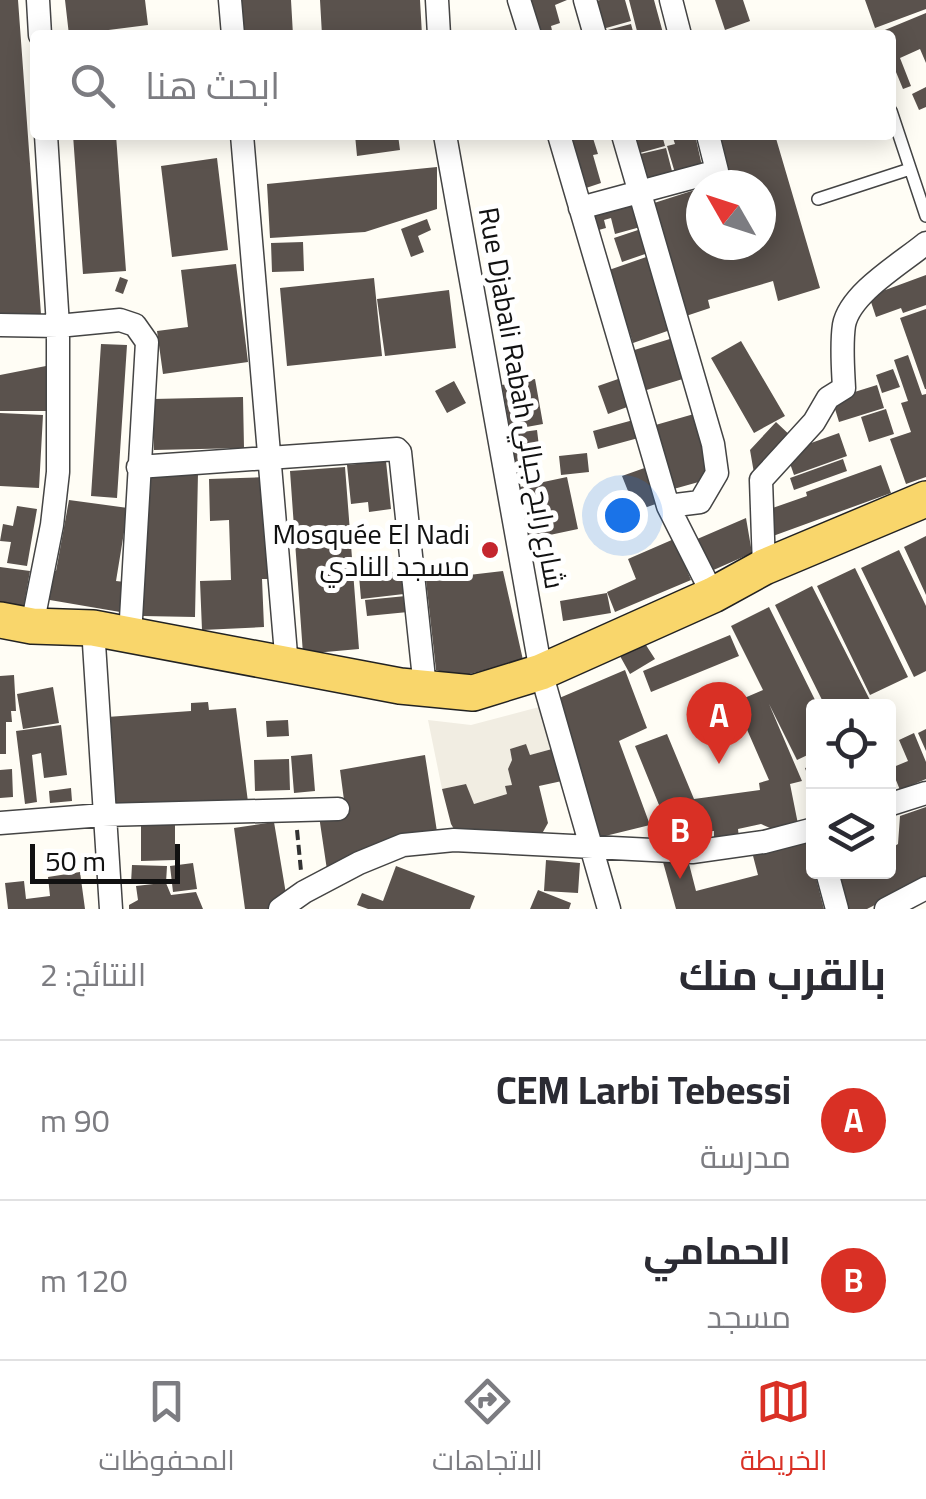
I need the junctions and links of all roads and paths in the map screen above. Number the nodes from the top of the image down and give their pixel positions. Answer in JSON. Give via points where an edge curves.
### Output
{"nodes":[{"id":1,"x":38,"y":0,"type":"edge"},
{"id":2,"x":230,"y":0,"type":"edge"},
{"id":3,"x":436,"y":0,"type":"edge"},
{"id":4,"x":519,"y":0,"type":"edge"},
{"id":5,"x":584,"y":0,"type":"edge"},
{"id":6,"x":671,"y":0,"type":"edge"},
{"id":7,"x":40,"y":30,"type":"edge"},
{"id":8,"x":233,"y":30,"type":"edge"},
{"id":9,"x":439,"y":30,"type":"edge"},
{"id":10,"x":528,"y":30,"type":"edge"},
{"id":11,"x":593,"y":30,"type":"edge"},
{"id":12,"x":679,"y":30,"type":"edge"},
{"id":13,"x":896,"y":126,"type":"edge"},
{"id":14,"x":46,"y":140,"type":"edge"},
{"id":15,"x":242,"y":140,"type":"edge"},
{"id":16,"x":446,"y":140,"type":"edge"},
{"id":17,"x":560,"y":140,"type":"edge"},
{"id":18,"x":625,"y":140,"type":"edge"},
{"id":19,"x":709,"y":140,"type":"edge"},
{"id":20,"x":910,"y":168,"type":"junction"},
{"id":21,"x":921,"y":182,"type":"edge"},
{"id":22,"x":640,"y":191,"type":"junction"},
{"id":23,"x":818,"y":199,"type":"dead end"},
{"id":24,"x":580,"y":208,"type":"junction"},
{"id":25,"x":926,"y":216,"type":"edge"},
{"id":26,"x":926,"y":243,"type":"edge"},
{"id":27,"x":0,"y":325,"type":"edge"},
{"id":28,"x":58,"y":326,"type":"junction"},
{"id":29,"x":272,"y":460,"type":"junction"},
{"id":30,"x":138,"y":467,"type":"junction"},
{"id":31,"x":926,"y":500,"type":"edge"},
{"id":32,"x":668,"y":506,"type":"junction"},
{"id":33,"x":764,"y":568,"type":"junction"},
{"id":34,"x":713,"y":595,"type":"junction"},
{"id":35,"x":16,"y":623,"type":"edge"},
{"id":36,"x":93,"y":628,"type":"junction"},
{"id":37,"x":130,"y":636,"type":"junction"},
{"id":38,"x":287,"y":666,"type":"junction"},
{"id":39,"x":542,"y":672,"type":"junction"},
{"id":40,"x":425,"y":688,"type":"junction"},
{"id":41,"x":926,"y":793,"type":"edge"},
{"id":42,"x":896,"y":802,"type":"edge"},
{"id":43,"x":338,"y":809,"type":"dead end"},
{"id":44,"x":294,"y":811,"type":"junction"},
{"id":45,"x":104,"y":815,"type":"junction"},
{"id":46,"x":0,"y":823,"type":"edge"},
{"id":47,"x":806,"y":832,"type":"edge"},
{"id":48,"x":593,"y":845,"type":"junction"},
{"id":49,"x":829,"y":879,"type":"edge"},
{"id":50,"x":926,"y":888,"type":"edge"},
{"id":51,"x":304,"y":892,"type":"junction"},
{"id":52,"x":111,"y":909,"type":"edge"},
{"id":53,"x":280,"y":909,"type":"edge"},
{"id":54,"x":609,"y":909,"type":"edge"},
{"id":55,"x":837,"y":909,"type":"edge"},
{"id":56,"x":886,"y":909,"type":"edge"}],
"edges":[{"from":1,"to":7,"type":"street"},
{"from":2,"to":8,"type":"street"},
{"from":3,"to":9,"type":"street"},
{"from":4,"to":10,"type":"street"},
{"from":5,"to":11,"type":"street"},
{"from":6,"to":12,"type":"street"},
{"from":13,"to":20,"type":"lane"},
{"from":14,"to":28,"type":"street"},
{"from":15,"to":29,"type":"street"},
{"from":16,"to":39,"type":"street","name":"Rue Djabali Rabah شارع رابح جبالي"},
{"from":17,"to":24,"type":"street"},
{"from":18,"to":22,"type":"street"},
{"from":19,"to":22,"type":"street","via":[[718,171]]},
{"from":20,"to":21,"type":"lane"},
{"from":20,"to":23,"type":"lane"},
{"from":21,"to":25,"type":"lane"},
{"from":22,"to":24,"type":"street"},
{"from":22,"to":32,"type":"street","via":[[717,473],[700,502]]},
{"from":24,"to":32,"type":"street"},
{"from":26,"to":33,"type":"street","via":[[850,308],[844,388],[828,398],[761,480]]},
{"from":27,"to":28,"type":"street"},
{"from":28,"to":30,"type":"street","via":[[120,320],[144,333]]},
{"from":28,"to":35,"type":"street","via":[[52,525]]},
{"from":29,"to":30,"type":"street"},
{"from":29,"to":38,"type":"street"},
{"from":29,"to":40,"type":"street","via":[[393,447],[400,452]]},
{"from":30,"to":37,"type":"street"},
{"from":31,"to":33,"type":"main road"},
{"from":32,"to":34,"type":"street"},
{"from":33,"to":34,"type":"main road"},
{"from":34,"to":39,"type":"main road"},
{"from":35,"to":36,"type":"main road"},
{"from":36,"to":37,"type":"main road"},
{"from":36,"to":45,"type":"street"},
{"from":37,"to":38,"type":"main road"},
{"from":38,"to":40,"type":"main road"},
{"from":39,"to":40,"type":"main road","via":[[472,693]]},
{"from":39,"to":48,"type":"street","name":"Rue Djabali Rabah شارع رابح جبالي"},
{"from":41,"to":42,"type":"street"},
{"from":43,"to":44,"type":"street"},
{"from":44,"to":45,"type":"street"},
{"from":44,"to":51,"type":"path"},
{"from":45,"to":46,"type":"street"},
{"from":45,"to":52,"type":"street"},
{"from":47,"to":48,"type":"street","via":[[692,852]]},
{"from":48,"to":51,"type":"street","via":[[403,845]]},
{"from":48,"to":54,"type":"street","name":"Rue Djabali Rabah شارع رابح جبالي"},
{"from":49,"to":55,"type":"street"},
{"from":50,"to":56,"type":"street"},
{"from":51,"to":53,"type":"street"}]}
